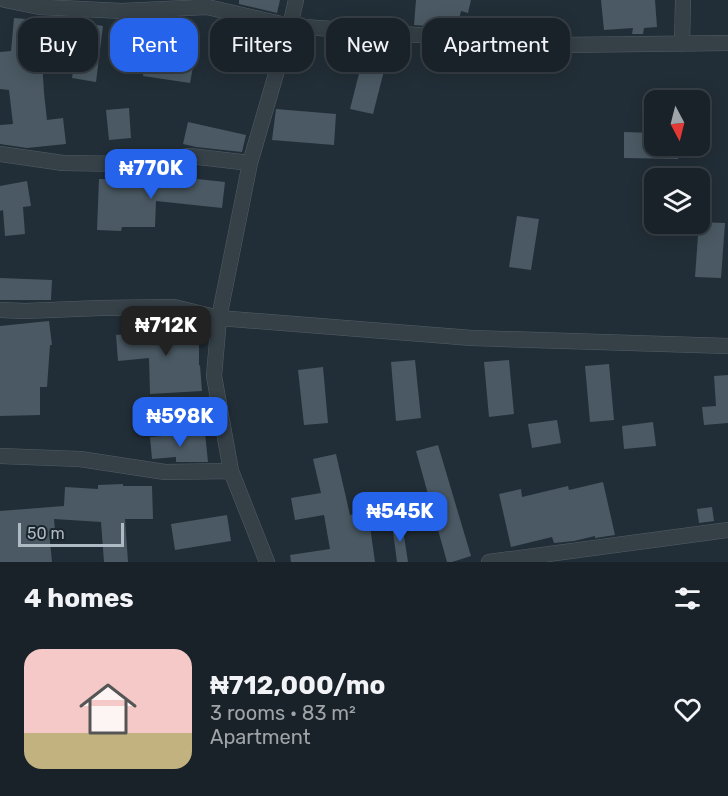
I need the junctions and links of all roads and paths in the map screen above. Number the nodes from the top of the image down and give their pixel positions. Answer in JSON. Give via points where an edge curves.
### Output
{"nodes":[{"id":1,"x":5,"y":0,"type":"edge"},
{"id":2,"x":296,"y":0,"type":"edge"},
{"id":3,"x":683,"y":0,"type":"edge"},
{"id":4,"x":255,"y":18,"type":"edge"},
{"id":5,"x":292,"y":18,"type":"edge"},
{"id":6,"x":314,"y":28,"type":"edge"},
{"id":7,"x":728,"y":43,"type":"edge"},
{"id":8,"x":682,"y":44,"type":"junction"},
{"id":9,"x":277,"y":72,"type":"edge"},
{"id":10,"x":0,"y":154,"type":"edge"},
{"id":11,"x":250,"y":163,"type":"junction"},
{"id":12,"x":0,"y":310,"type":"edge"},
{"id":13,"x":219,"y":318,"type":"junction"},
{"id":14,"x":728,"y":346,"type":"edge"},
{"id":15,"x":0,"y":456,"type":"edge"},
{"id":16,"x":231,"y":471,"type":"junction"},
{"id":17,"x":728,"y":530,"type":"edge"},
{"id":18,"x":267,"y":562,"type":"edge"},
{"id":19,"x":489,"y":562,"type":"edge"}],
"edges":[{"from":1,"to":4,"type":"street","via":[[40,7],[122,11],[207,7]]},
{"from":2,"to":5,"type":"street"},
{"from":3,"to":8,"type":"street"},
{"from":6,"to":8,"type":"street","via":[[561,45]]},
{"from":7,"to":8,"type":"street"},
{"from":9,"to":11,"type":"street"},
{"from":10,"to":11,"type":"street","via":[[63,163],[127,164],[190,156]]},
{"from":11,"to":13,"type":"street"},
{"from":12,"to":13,"type":"street","via":[[174,307]]},
{"from":13,"to":14,"type":"street","via":[[472,338]]},
{"from":13,"to":16,"type":"street","via":[[214,376]]},
{"from":15,"to":16,"type":"street","via":[[80,459],[165,472]]},
{"from":16,"to":18,"type":"street"},
{"from":17,"to":19,"type":"street"}]}
